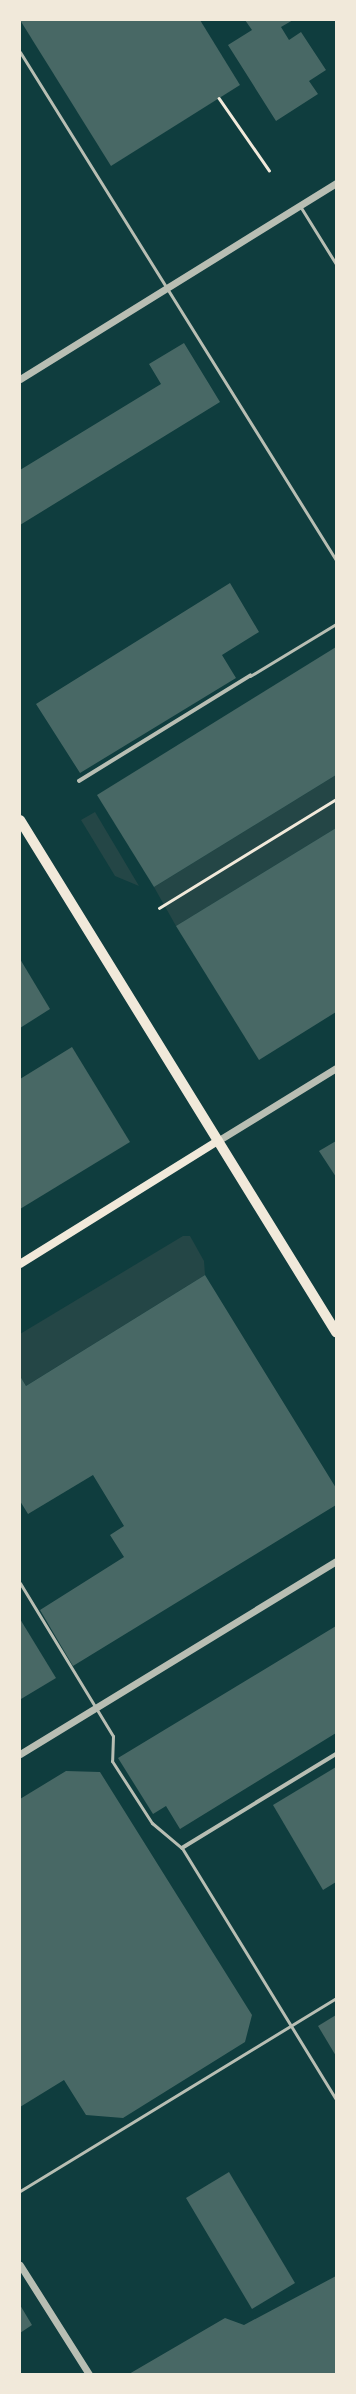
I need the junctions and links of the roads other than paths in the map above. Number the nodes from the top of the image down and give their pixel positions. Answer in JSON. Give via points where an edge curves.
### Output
{"nodes":[{"id":1,"x":20,"y":52,"type":"edge"},
{"id":2,"x":336,"y":183,"type":"edge"},
{"id":3,"x":299,"y":206,"type":"junction"},
{"id":4,"x":336,"y":264,"type":"edge"},
{"id":5,"x":167,"y":288,"type":"junction"},
{"id":6,"x":20,"y":379,"type":"edge"},
{"id":7,"x":336,"y":560,"type":"edge"},
{"id":8,"x":336,"y":624,"type":"edge"},
{"id":9,"x":250,"y":676,"type":"joint"},
{"id":10,"x":79,"y":781,"type":"dead end"},
{"id":11,"x":20,"y":820,"type":"edge"},
{"id":12,"x":336,"y":1068,"type":"edge"},
{"id":13,"x":219,"y":1140,"type":"junction"},
{"id":14,"x":20,"y":1264,"type":"edge"},
{"id":15,"x":336,"y":1332,"type":"edge"},
{"id":16,"x":336,"y":1561,"type":"edge"},
{"id":17,"x":20,"y":1583,"type":"edge"},
{"id":18,"x":96,"y":1708,"type":"junction"},
{"id":19,"x":20,"y":1754,"type":"edge"},
{"id":20,"x":336,"y":1754,"type":"edge"},
{"id":21,"x":182,"y":1848,"type":"junction"},
{"id":22,"x":336,"y":1998,"type":"edge"},
{"id":23,"x":290,"y":2026,"type":"junction"},
{"id":24,"x":336,"y":2099,"type":"edge"},
{"id":25,"x":20,"y":2191,"type":"edge"},
{"id":26,"x":20,"y":2265,"type":"edge"},
{"id":27,"x":89,"y":2374,"type":"edge"}],
"edges":[{"from":1,"to":5,"type":"lane"},
{"from":2,"to":3,"type":"street"},
{"from":3,"to":4,"type":"lane"},
{"from":3,"to":5,"type":"street"},
{"from":5,"to":6,"type":"street"},
{"from":5,"to":7,"type":"lane"},
{"from":8,"to":9,"type":"lane"},
{"from":9,"to":10,"type":"street"},
{"from":11,"to":13,"type":"main road"},
{"from":12,"to":13,"type":"street"},
{"from":13,"to":14,"type":"main road"},
{"from":13,"to":15,"type":"main road"},
{"from":16,"to":18,"type":"street"},
{"from":17,"to":18,"type":"lane"},
{"from":18,"to":19,"type":"street"},
{"from":18,"to":21,"type":"lane","via":[[113,1736],[112,1761],[152,1823]]},
{"from":20,"to":21,"type":"street"},
{"from":21,"to":23,"type":"lane"},
{"from":22,"to":23,"type":"lane"},
{"from":23,"to":24,"type":"lane"},
{"from":23,"to":25,"type":"lane"},
{"from":26,"to":27,"type":"street"}]}
